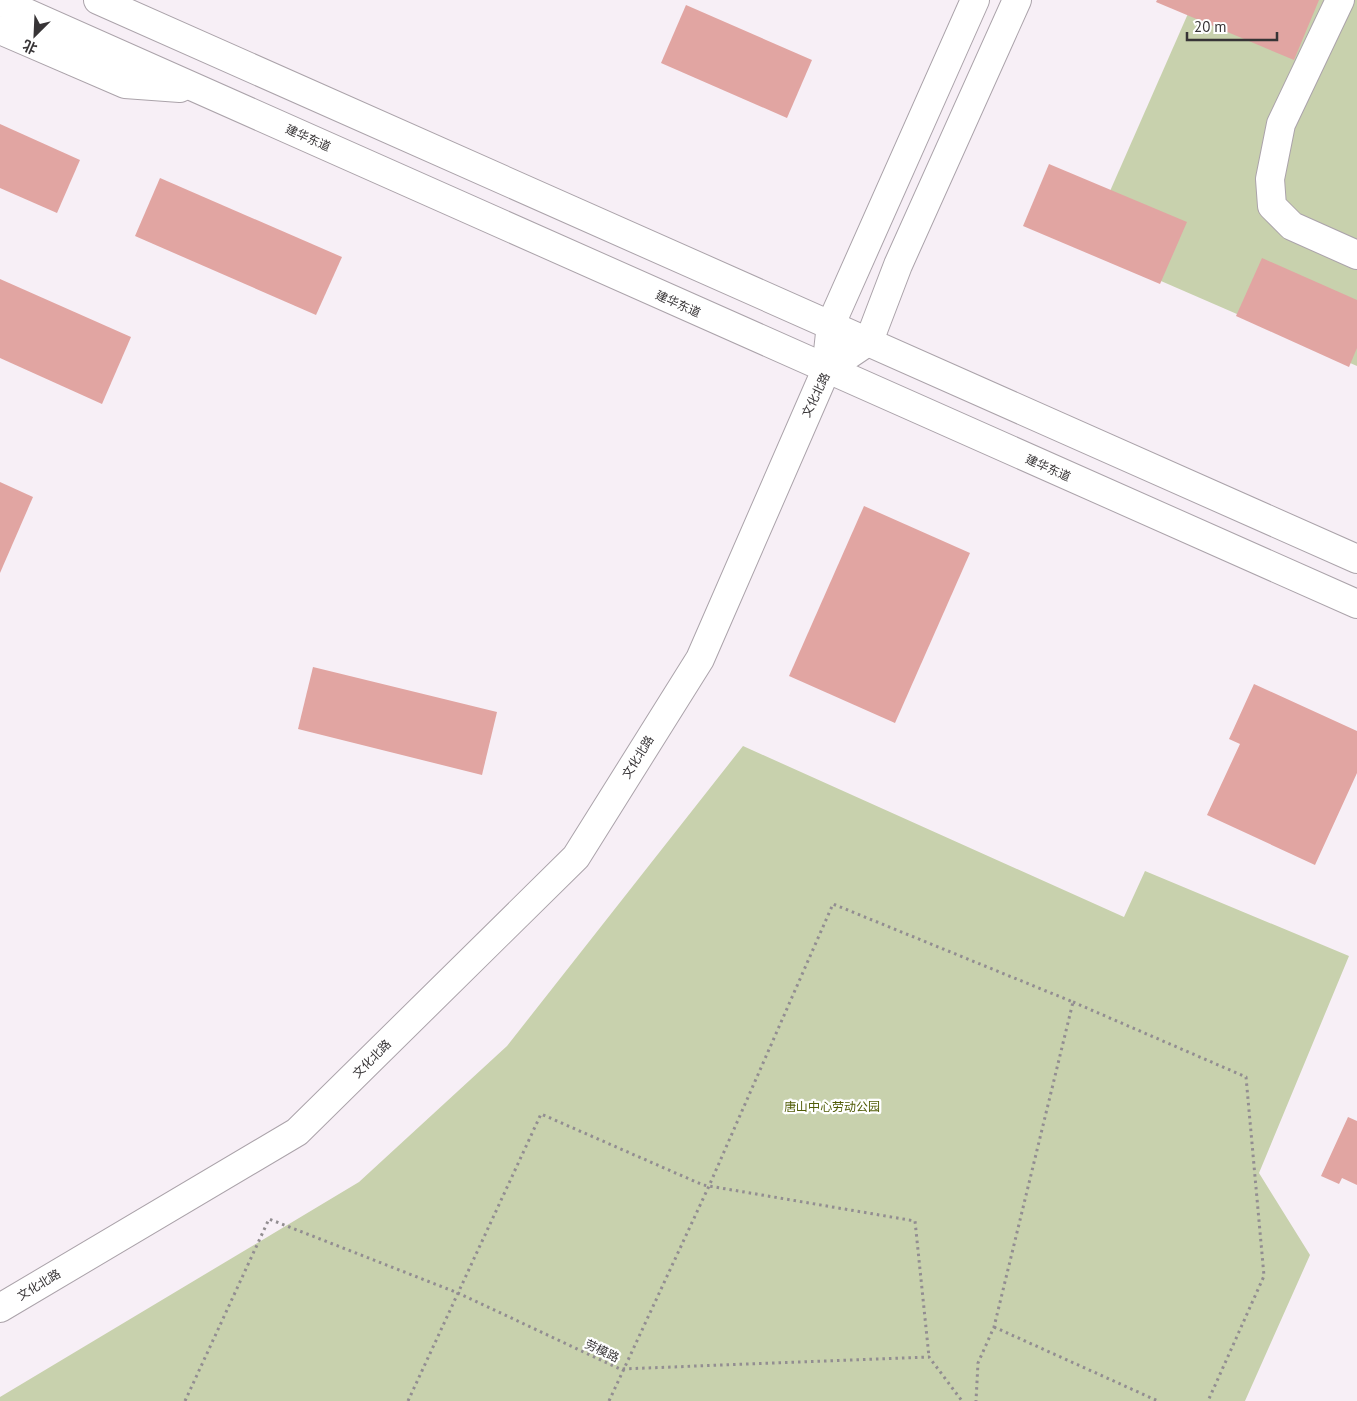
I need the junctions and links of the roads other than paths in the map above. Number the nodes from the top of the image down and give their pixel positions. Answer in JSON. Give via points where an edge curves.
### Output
{"nodes":[{"id":1,"x":98,"y":0,"type":"edge"},
{"id":2,"x":1017,"y":0,"type":"edge"},
{"id":3,"x":1340,"y":0,"type":"edge"},
{"id":4,"x":0,"y":1,"type":"edge"},
{"id":5,"x":967,"y":3,"type":"edge"},
{"id":6,"x":0,"y":30,"type":"edge"},
{"id":7,"x":200,"y":90,"type":"junction"},
{"id":8,"x":1357,"y":255,"type":"edge"},
{"id":9,"x":831,"y":324,"type":"junction"},
{"id":10,"x":869,"y":341,"type":"junction"},
{"id":11,"x":826,"y":370,"type":"junction"},
{"id":12,"x":1357,"y":559,"type":"edge"},
{"id":13,"x":1357,"y":604,"type":"edge"},
{"id":14,"x":0,"y":1308,"type":"edge"}],
"edges":[{"from":1,"to":9,"type":"main road"},
{"from":2,"to":10,"type":"main road","via":[[898,266]]},
{"from":3,"to":8,"type":"main road","via":[[1281,124],[1270,179],[1272,206],[1292,226]]},
{"from":4,"to":7,"type":"main road","name":"建华东道"},
{"from":5,"to":9,"type":"main road"},
{"from":6,"to":7,"type":"main road","via":[[125,84]]},
{"from":7,"to":11,"type":"main road","name":"建华东道"},
{"from":9,"to":10,"type":"main road"},
{"from":9,"to":11,"type":"main road"},
{"from":10,"to":11,"type":"main road","name":"文化北路"},
{"from":10,"to":12,"type":"main road"},
{"from":11,"to":13,"type":"main road","name":"建华东道"},
{"from":11,"to":14,"type":"main road","name":"文化北路","via":[[700,659],[576,857],[297,1132]]}]}
